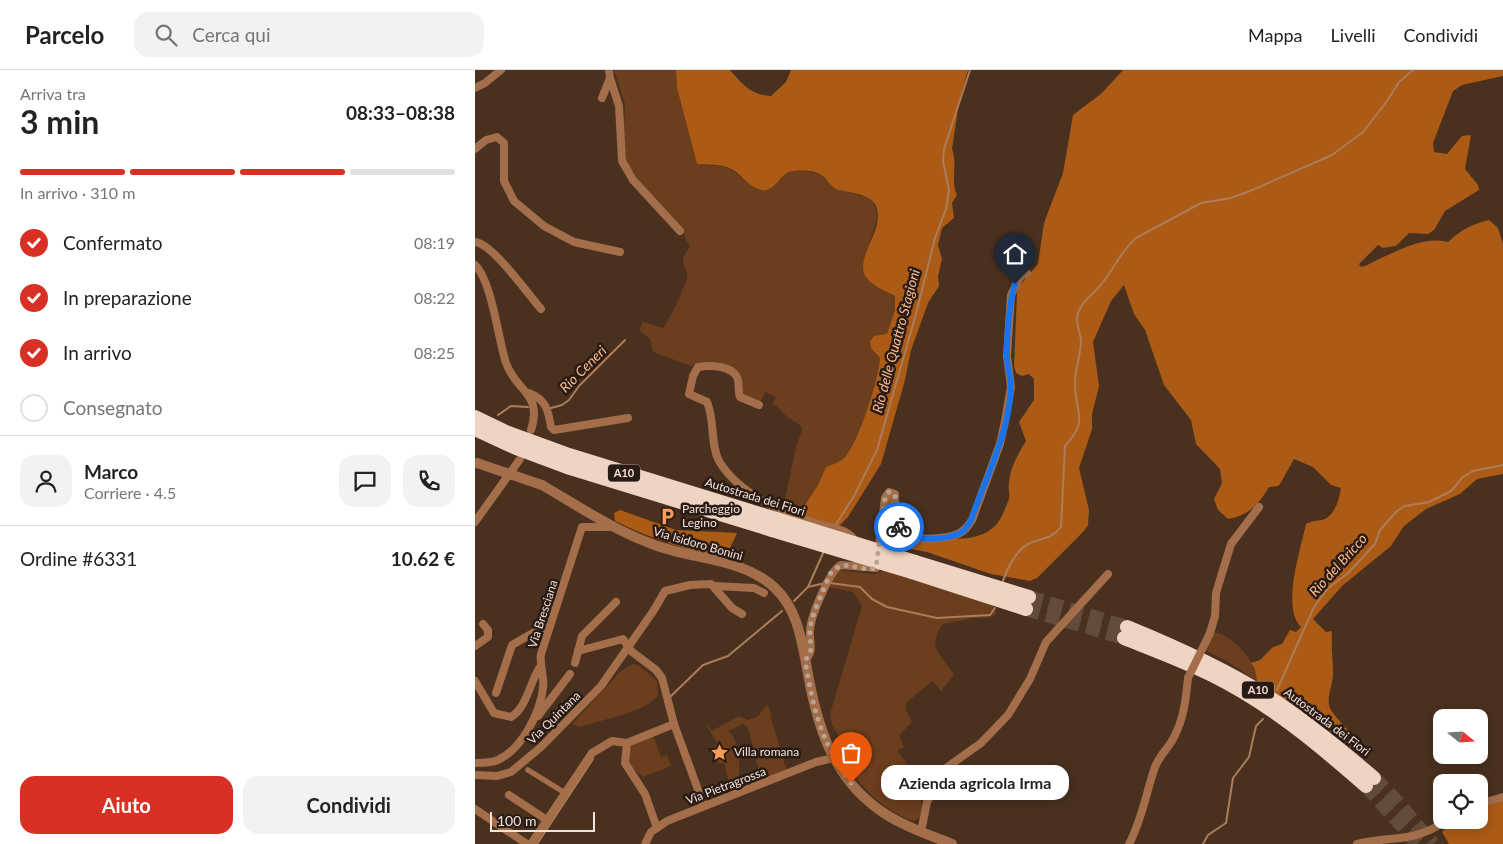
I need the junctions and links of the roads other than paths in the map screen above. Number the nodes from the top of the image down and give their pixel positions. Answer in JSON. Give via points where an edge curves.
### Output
{"nodes":[{"id":1,"x":501,"y":70,"type":"edge"},
{"id":2,"x":609,"y":74,"type":"edge"},
{"id":3,"x":475,"y":88,"type":"edge"},
{"id":4,"x":602,"y":98,"type":"dead end"},
{"id":5,"x":475,"y":148,"type":"edge"},
{"id":6,"x":680,"y":231,"type":"dead end"},
{"id":7,"x":475,"y":242,"type":"edge"},
{"id":8,"x":620,"y":252,"type":"dead end"},
{"id":9,"x":475,"y":265,"type":"edge"},
{"id":10,"x":1027,"y":273,"type":"dead end"},
{"id":11,"x":541,"y":309,"type":"dead end"},
{"id":12,"x":528,"y":393,"type":"junction"},
{"id":13,"x":759,"y":404,"type":"dead end"},
{"id":14,"x":475,"y":410,"type":"edge"},
{"id":15,"x":475,"y":417,"type":"edge"},
{"id":16,"x":628,"y":418,"type":"dead end"},
{"id":17,"x":531,"y":430,"type":"dead end"},
{"id":18,"x":475,"y":431,"type":"edge"},
{"id":19,"x":538,"y":443,"type":"junction"},
{"id":20,"x":520,"y":460,"type":"dead end"},
{"id":21,"x":476,"y":463,"type":"edge"},
{"id":22,"x":1259,"y":506,"type":"dead end"},
{"id":23,"x":475,"y":522,"type":"edge"},
{"id":24,"x":774,"y":524,"type":"junction"},
{"id":25,"x":612,"y":527,"type":"junction"},
{"id":26,"x":844,"y":565,"type":"junction"},
{"id":27,"x":1108,"y":574,"type":"dead end"},
{"id":28,"x":714,"y":586,"type":"junction"},
{"id":29,"x":764,"y":593,"type":"dead end"},
{"id":30,"x":616,"y":602,"type":"dead end"},
{"id":31,"x":1028,"y":603,"type":"tunnel mouth"},
{"id":32,"x":742,"y":614,"type":"dead end"},
{"id":33,"x":483,"y":624,"type":"dead end"},
{"id":34,"x":550,"y":626,"type":"junction"},
{"id":35,"x":1126,"y":632,"type":"tunnel mouth"},
{"id":36,"x":475,"y":646,"type":"edge"},
{"id":37,"x":630,"y":646,"type":"junction"},
{"id":38,"x":578,"y":651,"type":"junction"},
{"id":39,"x":805,"y":660,"type":"junction"},
{"id":40,"x":575,"y":663,"type":"dead end"},
{"id":41,"x":540,"y":667,"type":"junction"},
{"id":42,"x":570,"y":674,"type":"dead end"},
{"id":43,"x":475,"y":681,"type":"edge"},
{"id":44,"x":496,"y":693,"type":"dead end"},
{"id":45,"x":535,"y":719,"type":"junction"},
{"id":46,"x":674,"y":724,"type":"junction"},
{"id":47,"x":627,"y":743,"type":"junction"},
{"id":48,"x":834,"y":758,"type":"junction"},
{"id":49,"x":475,"y":763,"type":"edge"},
{"id":50,"x":529,"y":770,"type":"dead end"},
{"id":51,"x":475,"y":776,"type":"edge"},
{"id":52,"x":1370,"y":782,"type":"tunnel mouth"},
{"id":53,"x":565,"y":793,"type":"junction"},
{"id":54,"x":509,"y":795,"type":"dead end"},
{"id":55,"x":1503,"y":797,"type":"edge"},
{"id":56,"x":1488,"y":801,"type":"edge"},
{"id":57,"x":704,"y":806,"type":"junction"},
{"id":58,"x":475,"y":809,"type":"edge"},
{"id":59,"x":547,"y":820,"type":"junction"},
{"id":60,"x":657,"y":828,"type":"junction"},
{"id":61,"x":1437,"y":829,"type":"edge"},
{"id":62,"x":921,"y":832,"type":"junction"},
{"id":63,"x":527,"y":844,"type":"edge"},
{"id":64,"x":531,"y":844,"type":"edge"},
{"id":65,"x":645,"y":844,"type":"edge"},
{"id":66,"x":952,"y":844,"type":"edge"},
{"id":67,"x":1129,"y":844,"type":"edge"},
{"id":68,"x":1357,"y":844,"type":"edge"}],
"edges":[{"from":1,"to":3,"type":"street"},
{"from":2,"to":4,"type":"street"},
{"from":2,"to":6,"type":"street","via":[[619,106],[622,161],[633,180]]},
{"from":5,"to":8,"type":"street","via":[[497,137],[504,143],[504,181],[514,200],[544,226],[574,242]]},
{"from":7,"to":11,"type":"street","via":[[494,252]]},
{"from":9,"to":12,"type":"street","via":[[488,293],[507,366]]},
{"from":10,"to":26,"type":"street","via":[[1020,277],[1011,295],[1007,356],[1011,387],[1000,444],[965,530],[919,540],[901,532],[896,521],[895,494],[889,492],[885,498],[876,568]]},
{"from":12,"to":16,"type":"street","via":[[544,403],[554,430]]},
{"from":12,"to":17,"type":"street","via":[[535,408]]},
{"from":13,"to":26,"type":"street","via":[[740,397],[737,379],[729,370],[707,365],[698,367],[693,376],[689,394],[706,400],[708,404],[715,453],[721,464],[740,485],[773,505],[814,523],[847,531],[853,538],[853,546]]},
{"from":14,"to":19,"type":"highway","number":"A10"},
{"from":15,"to":19,"type":"highway","name":"Autostrada dei Fiori","number":"A10"},
{"from":18,"to":24,"type":"highway","name":"Autostrada dei Fiori","number":"A10","via":[[567,467]]},
{"from":19,"to":24,"type":"highway","name":"Autostrada dei Fiori","number":"A10"},
{"from":20,"to":23,"type":"street"},
{"from":21,"to":25,"type":"street","name":"Via Isidoro Bonini","bridge":true,"via":[[542,485]]},
{"from":22,"to":67,"type":"street","bridge":true,"via":[[1234,538],[1216,593],[1210,633],[1188,678],[1185,704],[1175,735],[1160,754],[1142,814]]},
{"from":24,"to":31,"type":"highway","name":"Autostrada dei Fiori","number":"A10","bridge":true},
{"from":25,"to":34,"type":"street","name":"Via Bresciana","via":[[582,527]]},
{"from":25,"to":39,"type":"street","name":"Via Isidoro Bonini","via":[[655,545],[737,566],[766,580],[790,607],[798,625]]},
{"from":26,"to":39,"type":"street","via":[[836,567],[830,574],[810,629],[811,648]]},
{"from":27,"to":62,"type":"street","via":[[1046,642],[1008,716],[981,743],[947,768],[927,802]]},
{"from":28,"to":29,"type":"street","via":[[754,588]]},
{"from":28,"to":32,"type":"street","via":[[732,608]]},
{"from":28,"to":37,"type":"street","name":"Via Quintana","via":[[703,584],[665,591]]},
{"from":30,"to":38,"type":"street","via":[[582,636]]},
{"from":33,"to":36,"type":"street","via":[[488,630],[488,637]]},
{"from":34,"to":41,"type":"street","name":"Via Bresciana"},
{"from":34,"to":44,"type":"street","via":[[511,646]]},
{"from":35,"to":52,"type":"highway","name":"Autostrada dei Fiori","number":"A10","via":[[1183,649],[1268,696],[1311,726]]},
{"from":37,"to":38,"type":"street","via":[[620,639]]},
{"from":37,"to":46,"type":"street","via":[[631,651],[657,670],[662,678]]},
{"from":37,"to":51,"type":"street","name":"Via Quintana","via":[[601,686],[521,766],[497,776]]},
{"from":38,"to":40,"type":"street"},
{"from":39,"to":48,"type":"street","name":"Via Isidoro Bonini","via":[[814,710]]},
{"from":41,"to":43,"type":"street","via":[[521,707],[511,717],[494,713]]},
{"from":41,"to":45,"type":"street","name":"Via Bresciana","via":[[543,688]]},
{"from":42,"to":45,"type":"street"},
{"from":45,"to":49,"type":"street","name":"Via Bresciana","via":[[504,756],[497,761]]},
{"from":46,"to":47,"type":"street"},
{"from":46,"to":57,"type":"street"},
{"from":47,"to":53,"type":"street","via":[[612,741],[592,753]]},
{"from":47,"to":60,"type":"street","via":[[625,763],[645,794]]},
{"from":48,"to":57,"type":"street","name":"Via Pietragrossa"},
{"from":48,"to":62,"type":"street","name":"Via Isidoro Bonini","via":[[864,797],[886,814]]},
{"from":50,"to":53,"type":"street"},
{"from":53,"to":59,"type":"street"},
{"from":54,"to":59,"type":"street"},
{"from":55,"to":56,"type":"street"},
{"from":57,"to":60,"type":"street","name":"Via Pietragrossa"},
{"from":58,"to":63,"type":"street"},
{"from":59,"to":64,"type":"street"},
{"from":60,"to":65,"type":"street","name":"Via Pietragrossa"},
{"from":61,"to":68,"type":"street","via":[[1402,842]]},
{"from":62,"to":66,"type":"street","name":"Via Isidoro Bonini"}]}
